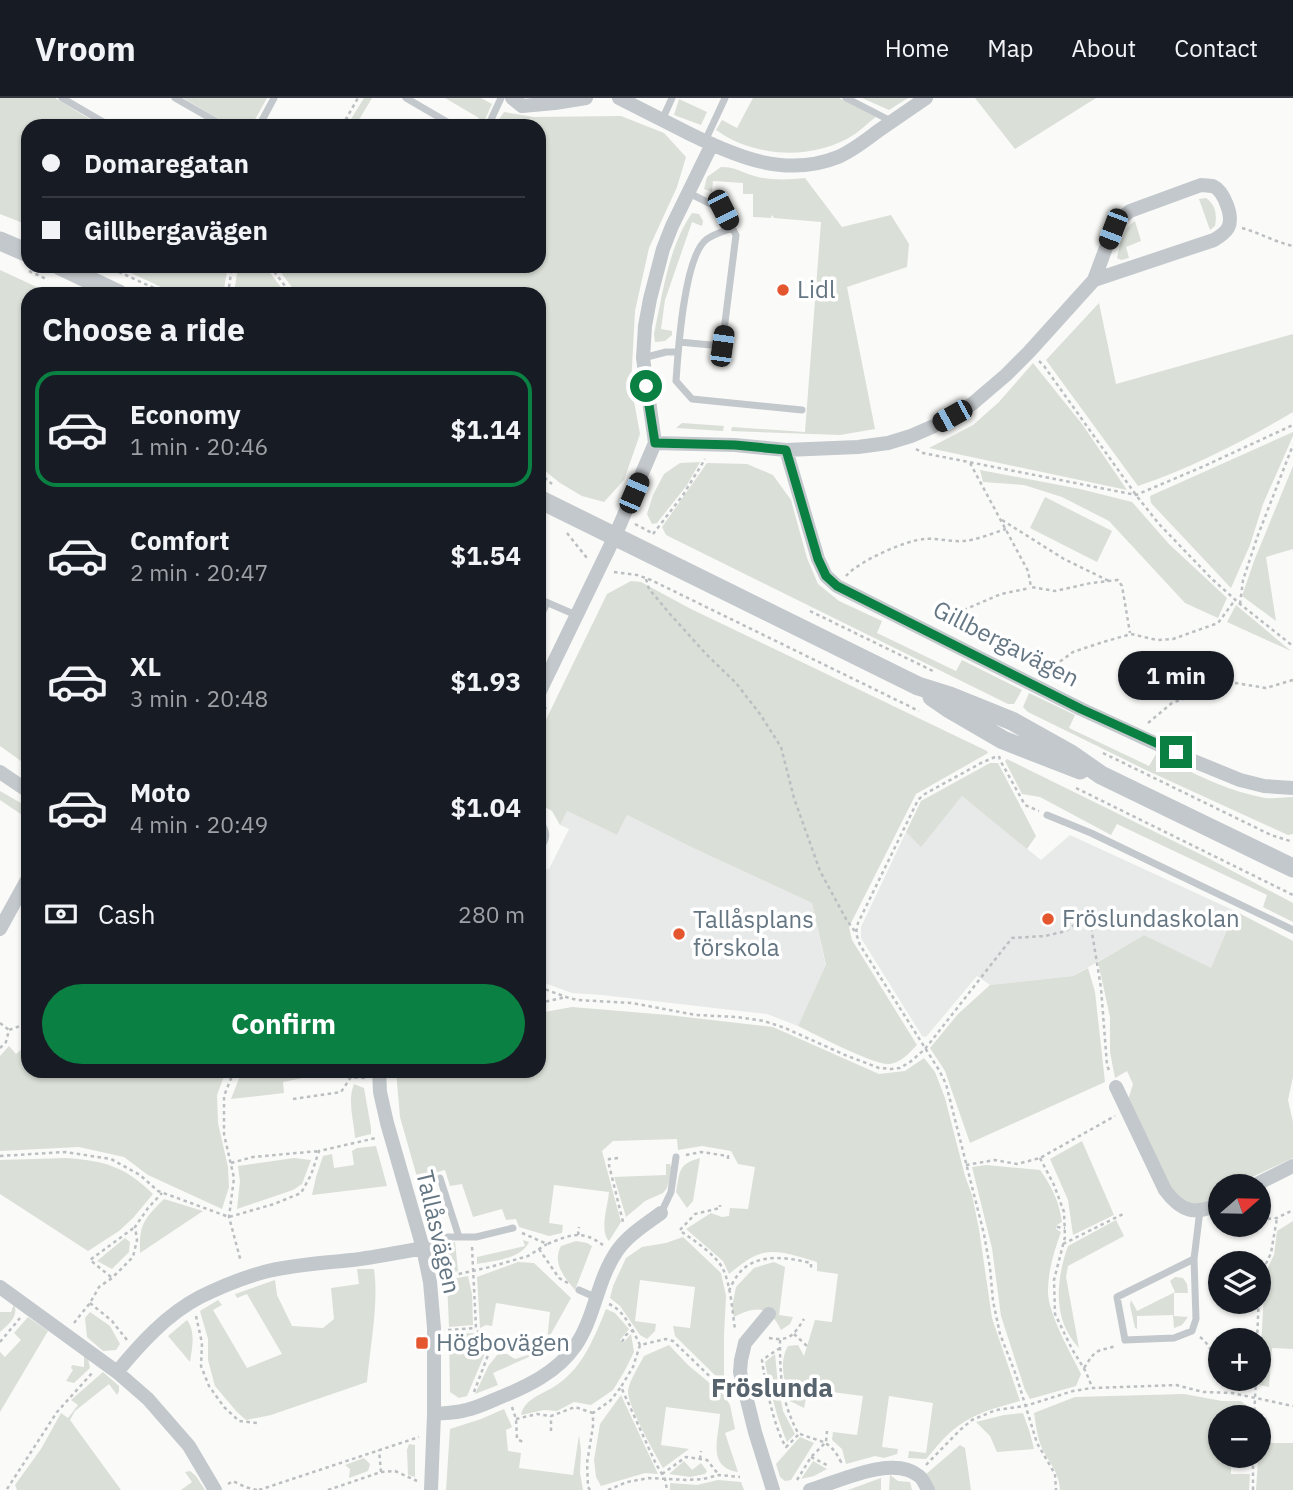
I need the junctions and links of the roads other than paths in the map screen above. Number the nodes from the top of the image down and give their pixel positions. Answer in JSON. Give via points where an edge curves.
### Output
{"nodes":[{"id":1,"x":62,"y":98,"type":"edge"},
{"id":2,"x":175,"y":98,"type":"edge"},
{"id":3,"x":274,"y":98,"type":"edge"},
{"id":4,"x":406,"y":98,"type":"edge"},
{"id":5,"x":586,"y":98,"type":"edge"},
{"id":6,"x":620,"y":98,"type":"edge"},
{"id":7,"x":672,"y":98,"type":"edge"},
{"id":8,"x":725,"y":98,"type":"edge"},
{"id":9,"x":846,"y":98,"type":"edge"},
{"id":10,"x":926,"y":98,"type":"edge"},
{"id":11,"x":502,"y":99,"type":"edge"},
{"id":12,"x":98,"y":119,"type":"edge"},
{"id":13,"x":212,"y":119,"type":"edge"},
{"id":14,"x":263,"y":119,"type":"edge"},
{"id":15,"x":442,"y":119,"type":"edge"},
{"id":16,"x":492,"y":119,"type":"edge"},
{"id":17,"x":662,"y":120,"type":"junction"},
{"id":18,"x":892,"y":122,"type":"junction"},
{"id":19,"x":708,"y":142,"type":"junction"},
{"id":20,"x":689,"y":193,"type":"junction"},
{"id":21,"x":732,"y":228,"type":"junction"},
{"id":22,"x":0,"y":241,"type":"edge"},
{"id":23,"x":21,"y":257,"type":"edge"},
{"id":24,"x":58,"y":275,"type":"edge"},
{"id":25,"x":1094,"y":280,"type":"junction"},
{"id":26,"x":97,"y":287,"type":"edge"},
{"id":27,"x":679,"y":342,"type":"junction"},
{"id":28,"x":678,"y":352,"type":"junction"},
{"id":29,"x":643,"y":358,"type":"junction"},
{"id":30,"x":802,"y":410,"type":"dead end"},
{"id":31,"x":655,"y":443,"type":"junction"},
{"id":32,"x":786,"y":450,"type":"junction"},
{"id":33,"x":546,"y":502,"type":"edge"},
{"id":34,"x":615,"y":536,"type":"junction"},
{"id":35,"x":547,"y":603,"type":"edge"},
{"id":36,"x":577,"y":615,"type":"junction"},
{"id":37,"x":546,"y":679,"type":"edge"},
{"id":38,"x":0,"y":772,"type":"edge"},
{"id":39,"x":21,"y":786,"type":"edge"},
{"id":40,"x":1293,"y":788,"type":"edge"},
{"id":41,"x":1046,"y":815,"type":"road end"},
{"id":42,"x":1293,"y":868,"type":"edge"},
{"id":43,"x":21,"y":891,"type":"edge"},
{"id":44,"x":0,"y":929,"type":"edge"},
{"id":45,"x":1293,"y":930,"type":"edge"},
{"id":46,"x":375,"y":1078,"type":"edge"},
{"id":47,"x":1116,"y":1087,"type":"road end"},
{"id":48,"x":676,"y":1157,"type":"road end"},
{"id":49,"x":1293,"y":1166,"type":"edge"},
{"id":50,"x":1271,"y":1177,"type":"edge"},
{"id":51,"x":440,"y":1178,"type":"dead end"},
{"id":52,"x":1208,"y":1209,"type":"edge"},
{"id":53,"x":1200,"y":1210,"type":"junction"},
{"id":54,"x":661,"y":1213,"type":"joint"},
{"id":55,"x":513,"y":1228,"type":"road end"},
{"id":56,"x":459,"y":1237,"type":"junction"},
{"id":57,"x":422,"y":1246,"type":"junction"},
{"id":58,"x":1194,"y":1259,"type":"junction"},
{"id":59,"x":0,"y":1287,"type":"edge"},
{"id":60,"x":579,"y":1290,"type":"road end"},
{"id":61,"x":602,"y":1301,"type":"junction"},
{"id":62,"x":769,"y":1314,"type":"dead end"},
{"id":63,"x":117,"y":1372,"type":"junction"},
{"id":64,"x":434,"y":1414,"type":"junction"},
{"id":65,"x":425,"y":1486,"type":"edge"},
{"id":66,"x":221,"y":1488,"type":"edge"},
{"id":67,"x":773,"y":1490,"type":"edge"},
{"id":68,"x":810,"y":1490,"type":"edge"},
{"id":69,"x":928,"y":1490,"type":"edge"}],
"edges":[{"from":1,"to":12,"type":"lane"},
{"from":2,"to":13,"type":"lane"},
{"from":3,"to":14,"type":"lane"},
{"from":4,"to":15,"type":"lane"},
{"from":5,"to":11,"type":"street","via":[[522,106]]},
{"from":6,"to":17,"type":"street"},
{"from":7,"to":17,"type":"lane"},
{"from":8,"to":19,"type":"lane"},
{"from":9,"to":18,"type":"lane"},
{"from":10,"to":18,"type":"street"},
{"from":11,"to":16,"type":"lane"},
{"from":17,"to":19,"type":"street"},
{"from":18,"to":19,"type":"street","via":[[839,156],[800,166],[761,163]]},
{"from":19,"to":20,"type":"street"},
{"from":20,"to":21,"type":"lane","via":[[723,210]]},
{"from":20,"to":29,"type":"street","via":[[654,277]]},
{"from":21,"to":27,"type":"lane","via":[[705,240],[692,263]]},
{"from":21,"to":27,"type":"lane","via":[[736,235],[722,346]]},
{"from":22,"to":23,"type":"street"},
{"from":24,"to":26,"type":"street"},
{"from":25,"to":25,"type":"street","via":[[1222,235],[1230,218],[1221,192],[1201,184],[1130,211],[1113,229]]},
{"from":25,"to":32,"type":"street","via":[[1006,375],[972,404],[934,426],[888,443]]},
{"from":27,"to":28,"type":"lane"},
{"from":28,"to":29,"type":"lane"},
{"from":28,"to":30,"type":"lane","via":[[676,381],[692,399]]},
{"from":29,"to":31,"type":"street"},
{"from":31,"to":32,"type":"street"},
{"from":31,"to":34,"type":"street"},
{"from":32,"to":40,"type":"street","name":"Gillbergavägen","via":[[818,559],[837,586],[1135,734],[1240,780]]},
{"from":33,"to":34,"type":"street"},
{"from":34,"to":36,"type":"street"},
{"from":34,"to":42,"type":"street","via":[[918,686],[1003,740],[1101,775]]},
{"from":35,"to":36,"type":"lane"},
{"from":36,"to":37,"type":"street"},
{"from":38,"to":39,"type":"street"},
{"from":41,"to":45,"type":"lane"},
{"from":43,"to":44,"type":"street"},
{"from":46,"to":57,"type":"street","name":"Tallåsvägen"},
{"from":47,"to":53,"type":"street","via":[[1174,1202]]},
{"from":48,"to":54,"type":"lane","via":[[671,1192]]},
{"from":49,"to":50,"type":"street"},
{"from":51,"to":56,"type":"lane"},
{"from":52,"to":53,"type":"street"},
{"from":53,"to":58,"type":"lane"},
{"from":54,"to":61,"type":"street","via":[[617,1250],[607,1270]]},
{"from":55,"to":56,"type":"lane"},
{"from":56,"to":57,"type":"lane"},
{"from":57,"to":63,"type":"street","via":[[246,1278],[189,1304],[153,1333]]},
{"from":57,"to":64,"type":"street","name":"Tallåsvägen","via":[[434,1328]]},
{"from":58,"to":58,"type":"lane","via":[[1117,1297],[1125,1340],[1174,1338],[1192,1331],[1196,1319]]},
{"from":59,"to":63,"type":"street"},
{"from":60,"to":61,"type":"lane"},
{"from":61,"to":64,"type":"street","via":[[576,1346],[538,1380],[465,1410]]},
{"from":62,"to":67,"type":"street","via":[[748,1339],[740,1372]]},
{"from":63,"to":66,"type":"street","via":[[148,1399]]},
{"from":64,"to":65,"type":"street","name":"Tallåsvägen"},
{"from":68,"to":69,"type":"street","via":[[885,1467],[904,1468],[920,1476]]}]}
